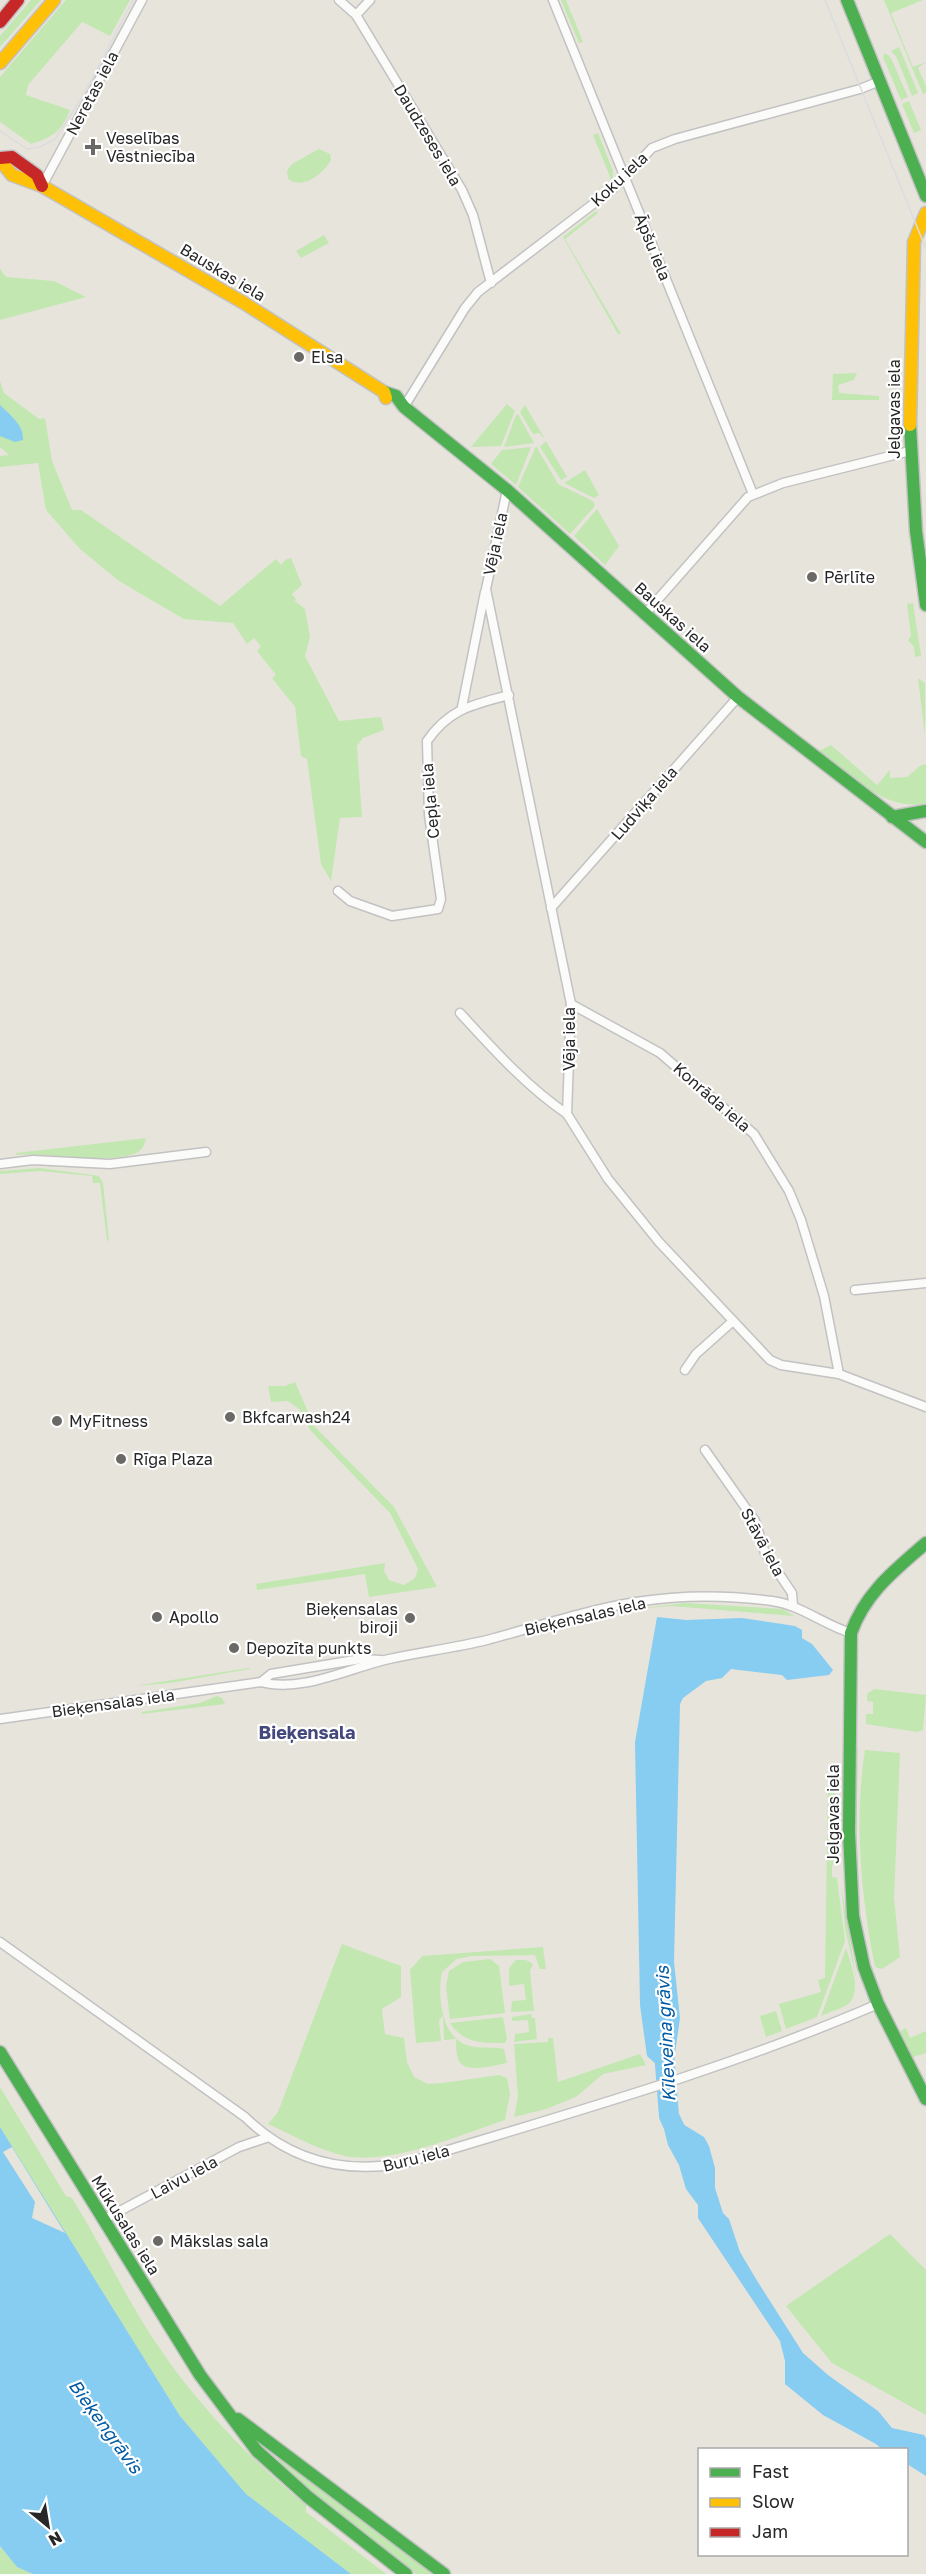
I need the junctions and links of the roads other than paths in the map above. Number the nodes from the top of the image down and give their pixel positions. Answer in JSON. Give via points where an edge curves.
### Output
{"nodes":[{"id":1,"x":18,"y":0,"type":"edge"},
{"id":2,"x":54,"y":0,"type":"edge"},
{"id":3,"x":142,"y":0,"type":"edge"},
{"id":4,"x":339,"y":0,"type":"edge"},
{"id":5,"x":369,"y":0,"type":"edge"},
{"id":6,"x":552,"y":0,"type":"edge"},
{"id":7,"x":847,"y":0,"type":"edge"},
{"id":8,"x":356,"y":15,"type":"junction"},
{"id":9,"x":0,"y":22,"type":"edge"},
{"id":10,"x":0,"y":63,"type":"edge"},
{"id":11,"x":880,"y":81,"type":"junction"},
{"id":12,"x":0,"y":159,"type":"edge"},
{"id":13,"x":624,"y":176,"type":"junction"},
{"id":14,"x":42,"y":186,"type":"junction"},
{"id":15,"x":926,"y":196,"type":"edge"},
{"id":16,"x":926,"y":213,"type":"edge"},
{"id":17,"x":491,"y":283,"type":"junction"},
{"id":18,"x":404,"y":407,"type":"junction"},
{"id":19,"x":910,"y":451,"type":"junction"},
{"id":20,"x":507,"y":490,"type":"junction"},
{"id":21,"x":753,"y":494,"type":"junction"},
{"id":22,"x":486,"y":589,"type":"junction"},
{"id":23,"x":926,"y":605,"type":"edge"},
{"id":24,"x":645,"y":614,"type":"junction"},
{"id":25,"x":509,"y":695,"type":"junction"},
{"id":26,"x":738,"y":697,"type":"junction"},
{"id":27,"x":462,"y":707,"type":"junction"},
{"id":28,"x":926,"y":812,"type":"edge"},
{"id":29,"x":892,"y":817,"type":"junction"},
{"id":30,"x":926,"y":842,"type":"edge"},
{"id":31,"x":338,"y":891,"type":"dead end"},
{"id":32,"x":551,"y":908,"type":"junction"},
{"id":33,"x":571,"y":1004,"type":"junction"},
{"id":34,"x":460,"y":1013,"type":"dead end"},
{"id":35,"x":567,"y":1114,"type":"junction"},
{"id":36,"x":207,"y":1152,"type":"dead end"},
{"id":37,"x":0,"y":1164,"type":"edge"},
{"id":38,"x":926,"y":1282,"type":"edge"},
{"id":39,"x":855,"y":1290,"type":"dead end"},
{"id":40,"x":734,"y":1322,"type":"junction"},
{"id":41,"x":685,"y":1370,"type":"dead end"},
{"id":42,"x":839,"y":1374,"type":"junction"},
{"id":43,"x":926,"y":1407,"type":"edge"},
{"id":44,"x":705,"y":1450,"type":"dead end"},
{"id":45,"x":926,"y":1543,"type":"edge"},
{"id":46,"x":793,"y":1606,"type":"junction"},
{"id":47,"x":851,"y":1633,"type":"junction"},
{"id":48,"x":0,"y":1719,"type":"edge"},
{"id":49,"x":0,"y":1942,"type":"edge"},
{"id":50,"x":878,"y":2004,"type":"junction"},
{"id":51,"x":0,"y":2052,"type":"edge"},
{"id":52,"x":926,"y":2099,"type":"edge"},
{"id":53,"x":266,"y":2138,"type":"junction"},
{"id":54,"x":104,"y":2220,"type":"junction"},
{"id":55,"x":229,"y":2413,"type":"junction"},
{"id":56,"x":406,"y":2574,"type":"edge"},
{"id":57,"x":444,"y":2574,"type":"edge"}],
"edges":[{"from":1,"to":9,"type":"main road"},
{"from":2,"to":10,"type":"main road"},
{"from":3,"to":14,"type":"street","name":"Neretas iela"},
{"from":4,"to":8,"type":"street","name":"Daudzeses iela"},
{"from":5,"to":8,"type":"street"},
{"from":6,"to":13,"type":"street","name":"Āpšu iela"},
{"from":7,"to":11,"type":"main road"},
{"from":8,"to":17,"type":"street","name":"Daudzeses iela","via":[[462,190],[474,215]]},
{"from":11,"to":13,"type":"street","name":"Koku iela","via":[[675,139],[652,148]]},
{"from":11,"to":15,"type":"main road"},
{"from":12,"to":14,"type":"main road","name":"Bauskas iela","via":[[3,169],[10,174]]},
{"from":13,"to":17,"type":"street","name":"Koku iela","via":[[614,188]]},
{"from":13,"to":21,"type":"street","name":"Āpšu iela"},
{"from":14,"to":18,"type":"main road","name":"Bauskas iela","via":[[263,315],[384,392],[397,407]]},
{"from":16,"to":19,"type":"main road","name":"Jelgavas iela","via":[[914,242]]},
{"from":17,"to":18,"type":"street","name":"Koku iela","via":[[465,308]]},
{"from":18,"to":20,"type":"main road","name":"Bauskas iela"},
{"from":19,"to":21,"type":"street"},
{"from":19,"to":23,"type":"main road","name":"Jelgavas iela"},
{"from":20,"to":22,"type":"street","name":"Vēja iela"},
{"from":20,"to":24,"type":"main road","name":"Bauskas iela"},
{"from":21,"to":24,"type":"street"},
{"from":22,"to":25,"type":"street","name":"Vēja iela"},
{"from":22,"to":27,"type":"street"},
{"from":24,"to":26,"type":"main road","name":"Bauskas iela"},
{"from":25,"to":27,"type":"street","name":"Cepļa iela"},
{"from":25,"to":32,"type":"street","name":"Vēja iela"},
{"from":26,"to":29,"type":"main road","name":"Bauskas iela"},
{"from":26,"to":32,"type":"street","name":"Ludviķa iela"},
{"from":27,"to":31,"type":"street","name":"Cepļa iela","via":[[427,741],[429,815],[441,899],[438,909],[392,916],[350,901]]},
{"from":28,"to":29,"type":"main road"},
{"from":29,"to":30,"type":"main road","name":"Bauskas iela"},
{"from":32,"to":33,"type":"street","name":"Vēja iela"},
{"from":33,"to":35,"type":"street","name":"Vēja iela"},
{"from":33,"to":42,"type":"street","name":"Konrāda iela","via":[[660,1053],[754,1134],[789,1191],[801,1220],[824,1296]]},
{"from":34,"to":35,"type":"street","via":[[549,1102]]},
{"from":35,"to":40,"type":"street","via":[[608,1179],[659,1242]]},
{"from":36,"to":37,"type":"street","via":[[110,1164],[33,1160]]},
{"from":38,"to":39,"type":"street"},
{"from":40,"to":41,"type":"street","via":[[696,1354]]},
{"from":40,"to":42,"type":"street","via":[[776,1363]]},
{"from":42,"to":43,"type":"street"},
{"from":44,"to":46,"type":"street","name":"Stāvā iela","via":[[755,1521],[765,1553],[792,1593]]},
{"from":45,"to":47,"type":"main road","name":"Jelgavas iela","via":[[874,1590],[862,1605]]},
{"from":46,"to":47,"type":"street","name":"Bieķensalas iela"},
{"from":46,"to":48,"type":"street","name":"Bieķensalas iela","via":[[729,1598],[634,1602],[471,1644],[387,1660],[329,1678],[274,1685],[261,1682]]},
{"from":47,"to":50,"type":"main road","name":"Jelgavas iela","via":[[850,1889],[864,1967]]},
{"from":49,"to":53,"type":"street","name":"Buru iela","via":[[245,2117]]},
{"from":50,"to":52,"type":"main road","name":"Jelgavas iela"},
{"from":50,"to":53,"type":"street","name":"Buru iela","via":[[686,2076],[408,2162],[362,2169],[335,2165]]},
{"from":51,"to":54,"type":"main road","name":"Mūkusalas iela"},
{"from":53,"to":54,"type":"street","name":"Laivu iela","via":[[238,2147]]},
{"from":54,"to":55,"type":"main road","name":"Mūkusalas iela","via":[[200,2375]]},
{"from":55,"to":56,"type":"main road","name":"Mūkusalas iela","via":[[273,2466]]},
{"from":55,"to":57,"type":"main road","name":"Mūkusalas iela"}]}
